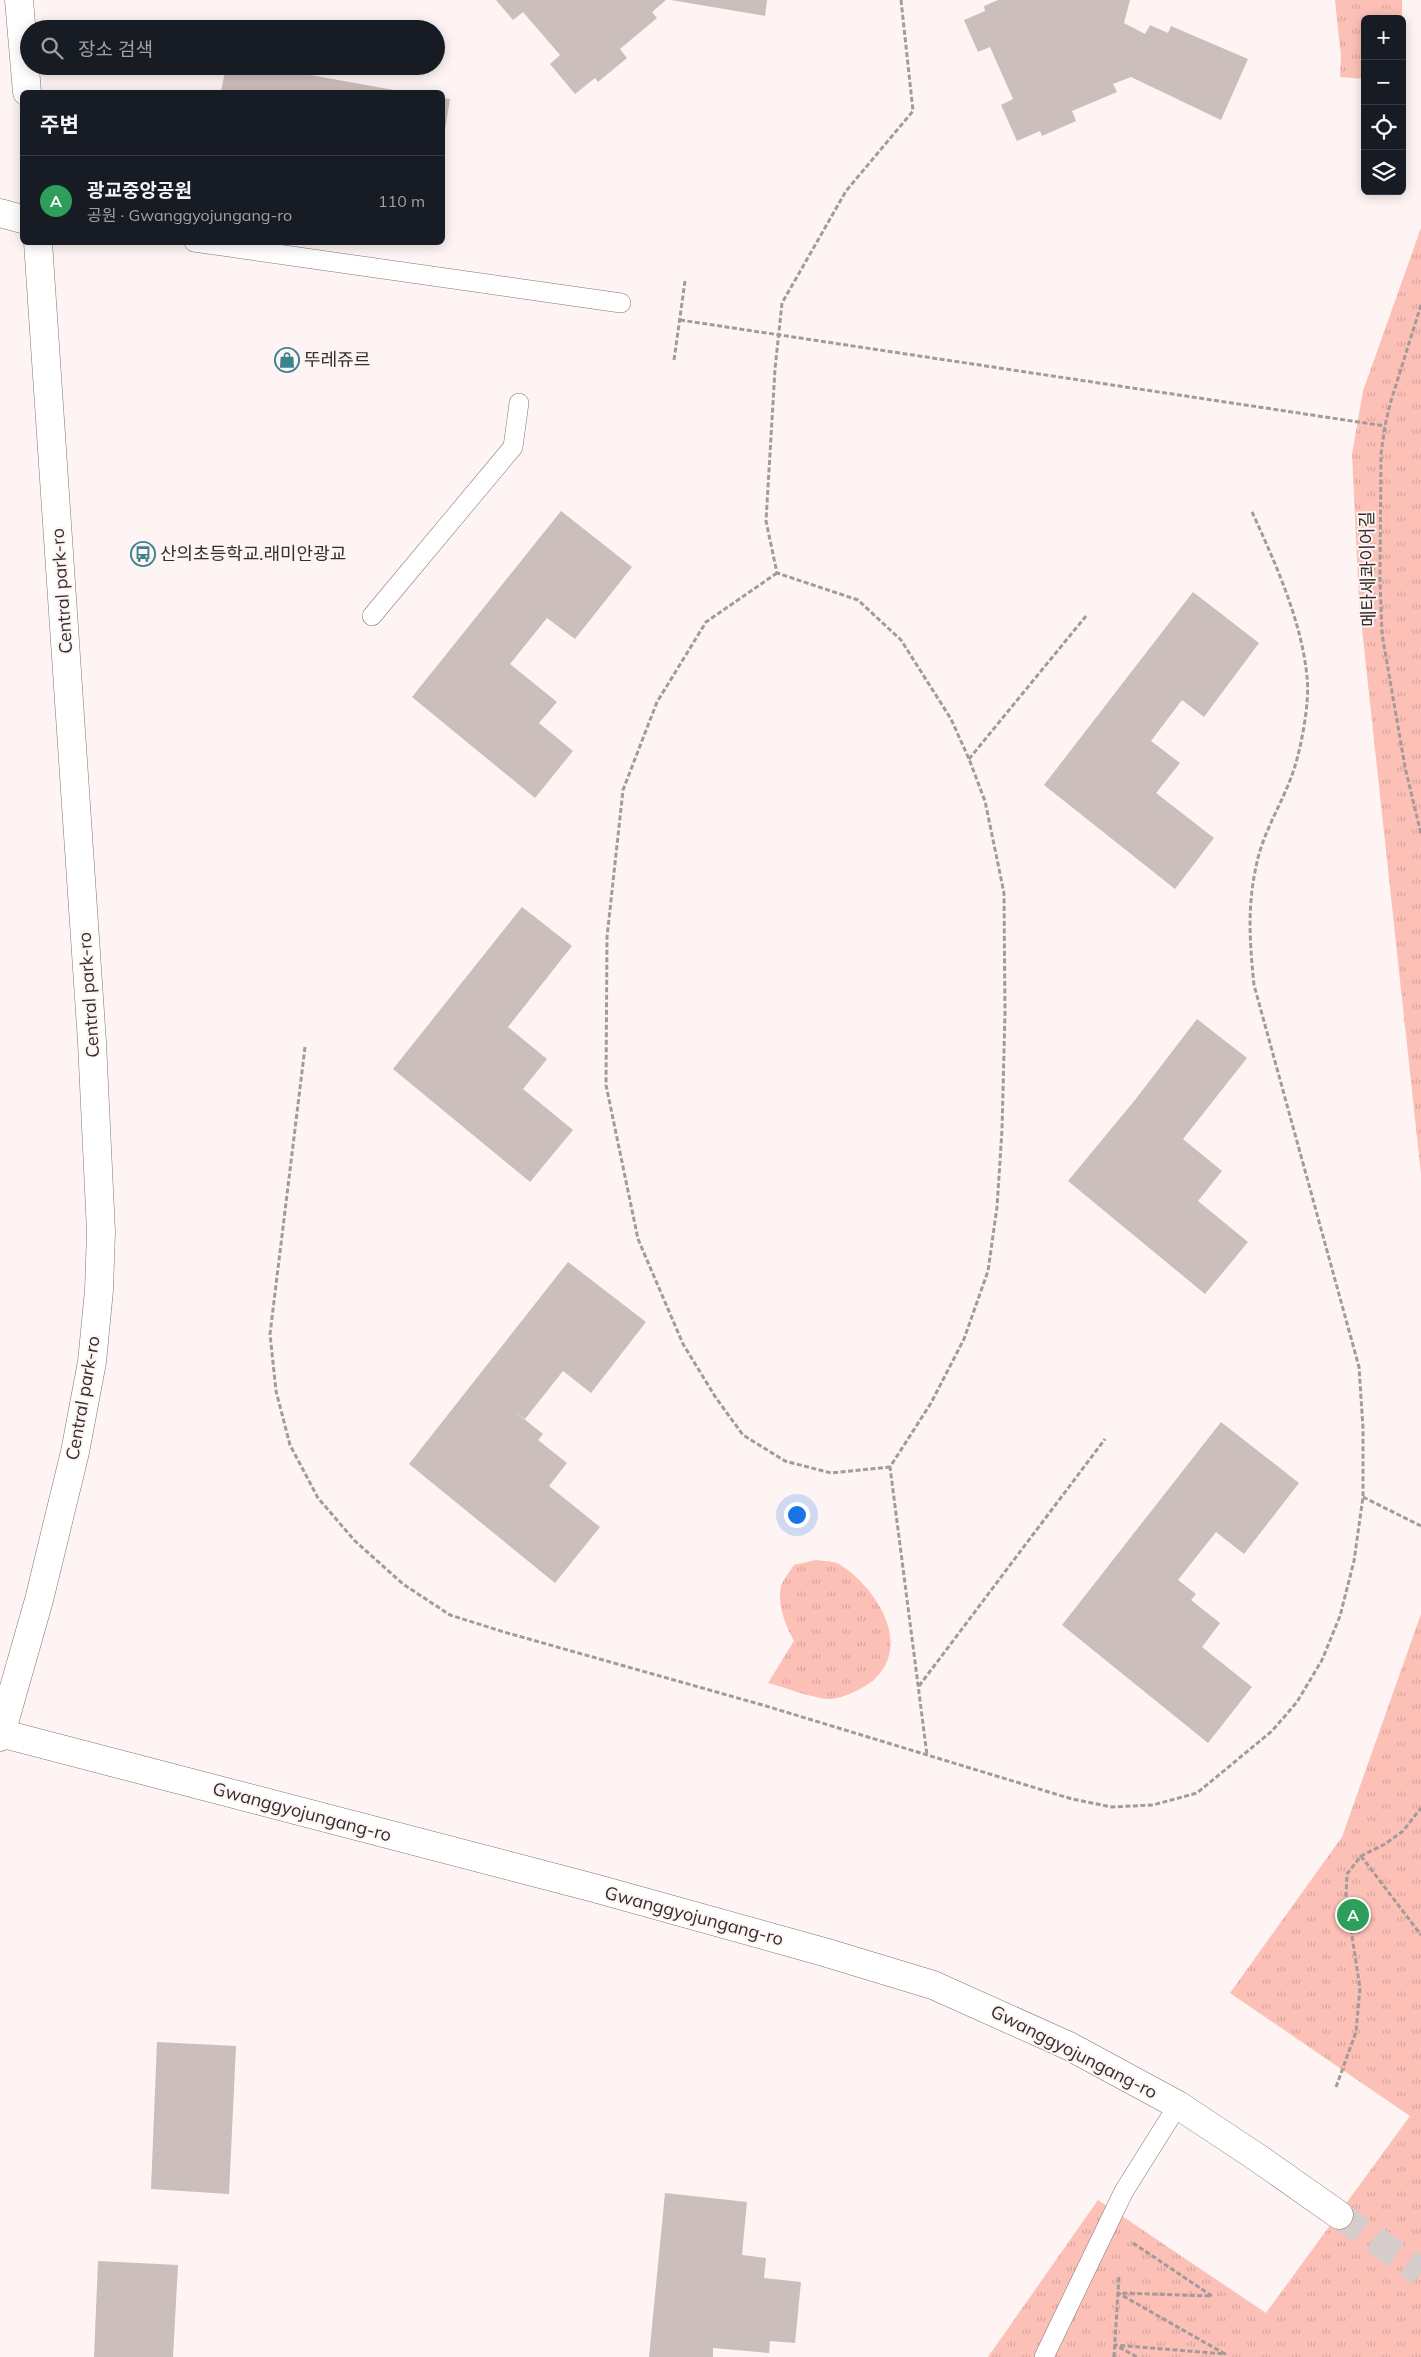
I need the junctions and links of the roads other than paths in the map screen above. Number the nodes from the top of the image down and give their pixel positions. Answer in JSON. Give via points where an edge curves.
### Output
{"nodes":[{"id":1,"x":20,"y":0,"type":"edge"},
{"id":2,"x":22,"y":20,"type":"edge"},
{"id":3,"x":26,"y":75,"type":"edge"},
{"id":4,"x":27,"y":90,"type":"edge"},
{"id":5,"x":0,"y":213,"type":"edge"},
{"id":6,"x":20,"y":218,"type":"edge"},
{"id":7,"x":38,"y":245,"type":"edge"},
{"id":8,"x":215,"y":245,"type":"edge"},
{"id":9,"x":621,"y":303,"type":"dead end"},
{"id":10,"x":519,"y":403,"type":"dead end"},
{"id":11,"x":372,"y":616,"type":"dead end"},
{"id":12,"x":0,"y":1734,"type":"edge"},
{"id":13,"x":1178,"y":2105,"type":"junction"},
{"id":14,"x":1339,"y":2215,"type":"tunnel mouth"},
{"id":15,"x":1044,"y":2357,"type":"edge"}],
"edges":[{"from":1,"to":2,"type":"street"},
{"from":3,"to":4,"type":"street"},
{"from":5,"to":6,"type":"street"},
{"from":7,"to":12,"type":"street","name":"Central park-ro","via":[[92,1042],[101,1232],[100,1281],[92,1362],[75,1452],[39,1600]]},
{"from":8,"to":9,"type":"lane"},
{"from":10,"to":11,"type":"lane","via":[[513,447]]},
{"from":12,"to":13,"type":"street","name":"Gwanggyojungang-ro","via":[[604,1891],[933,1985],[1069,2046]]},
{"from":13,"to":14,"type":"street","name":"Gwanggyojungang-ro"},
{"from":13,"to":15,"type":"lane","via":[[1124,2191]]}]}
